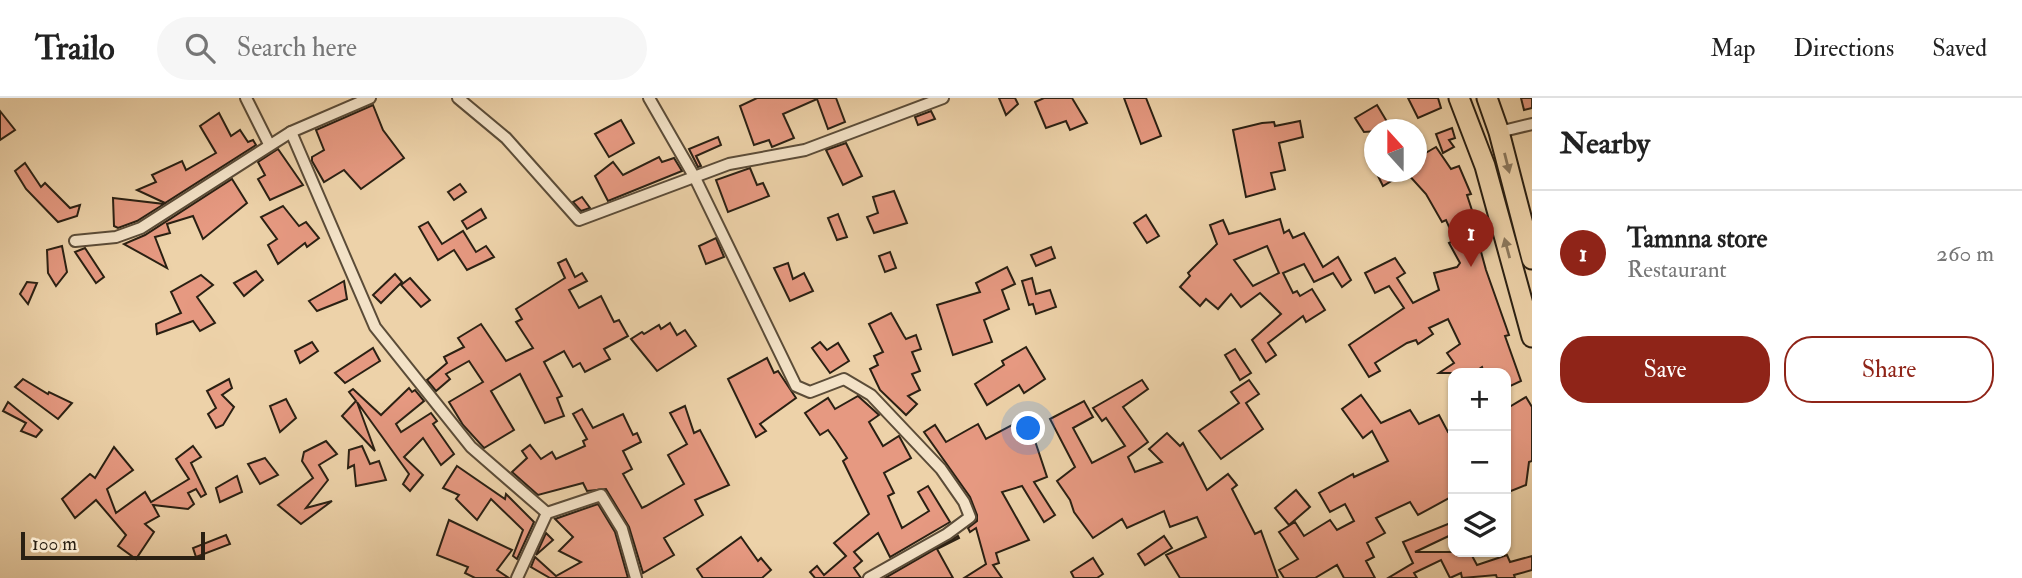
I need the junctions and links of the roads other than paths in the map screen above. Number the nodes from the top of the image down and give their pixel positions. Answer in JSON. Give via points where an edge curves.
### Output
{"nodes":[{"id":1,"x":246,"y":98,"type":"edge"},
{"id":2,"x":370,"y":98,"type":"edge"},
{"id":3,"x":458,"y":98,"type":"edge"},
{"id":4,"x":649,"y":98,"type":"edge"},
{"id":5,"x":943,"y":98,"type":"edge"},
{"id":6,"x":1459,"y":98,"type":"edge"},
{"id":7,"x":1487,"y":98,"type":"edge"},
{"id":8,"x":1532,"y":124,"type":"edge"},
{"id":9,"x":290,"y":132,"type":"junction"},
{"id":10,"x":1500,"y":132,"type":"junction"},
{"id":11,"x":269,"y":144,"type":"junction"},
{"id":12,"x":695,"y":178,"type":"junction"},
{"id":13,"x":75,"y":241,"type":"dead end"},
{"id":14,"x":1532,"y":259,"type":"edge"},
{"id":15,"x":1532,"y":337,"type":"edge"},
{"id":16,"x":547,"y":513,"type":"junction"},
{"id":17,"x":517,"y":578,"type":"edge"},
{"id":18,"x":636,"y":578,"type":"edge"},
{"id":19,"x":869,"y":578,"type":"edge"}],
"edges":[{"from":1,"to":11,"type":"street"},
{"from":2,"to":9,"type":"street"},
{"from":3,"to":12,"type":"street","via":[[506,138],[579,220]]},
{"from":4,"to":12,"type":"street"},
{"from":5,"to":12,"type":"street","via":[[805,150],[729,164]]},
{"from":15,"to":6,"type":"highway","one_way":true,"via":[[1485,166]]},
{"from":7,"to":10,"type":"highway"},
{"from":8,"to":10,"type":"street"},
{"from":9,"to":11,"type":"street"},
{"from":9,"to":16,"type":"street","via":[[374,327],[471,446]]},
{"from":10,"to":14,"type":"highway","one_way":true},
{"from":11,"to":13,"type":"street","via":[[141,228],[116,237]]},
{"from":12,"to":19,"type":"street","via":[[796,386],[810,392],[844,379],[871,395],[941,469],[964,502],[970,517]]},
{"from":16,"to":17,"type":"street"},
{"from":16,"to":18,"type":"street","via":[[601,495],[622,529]]}]}
